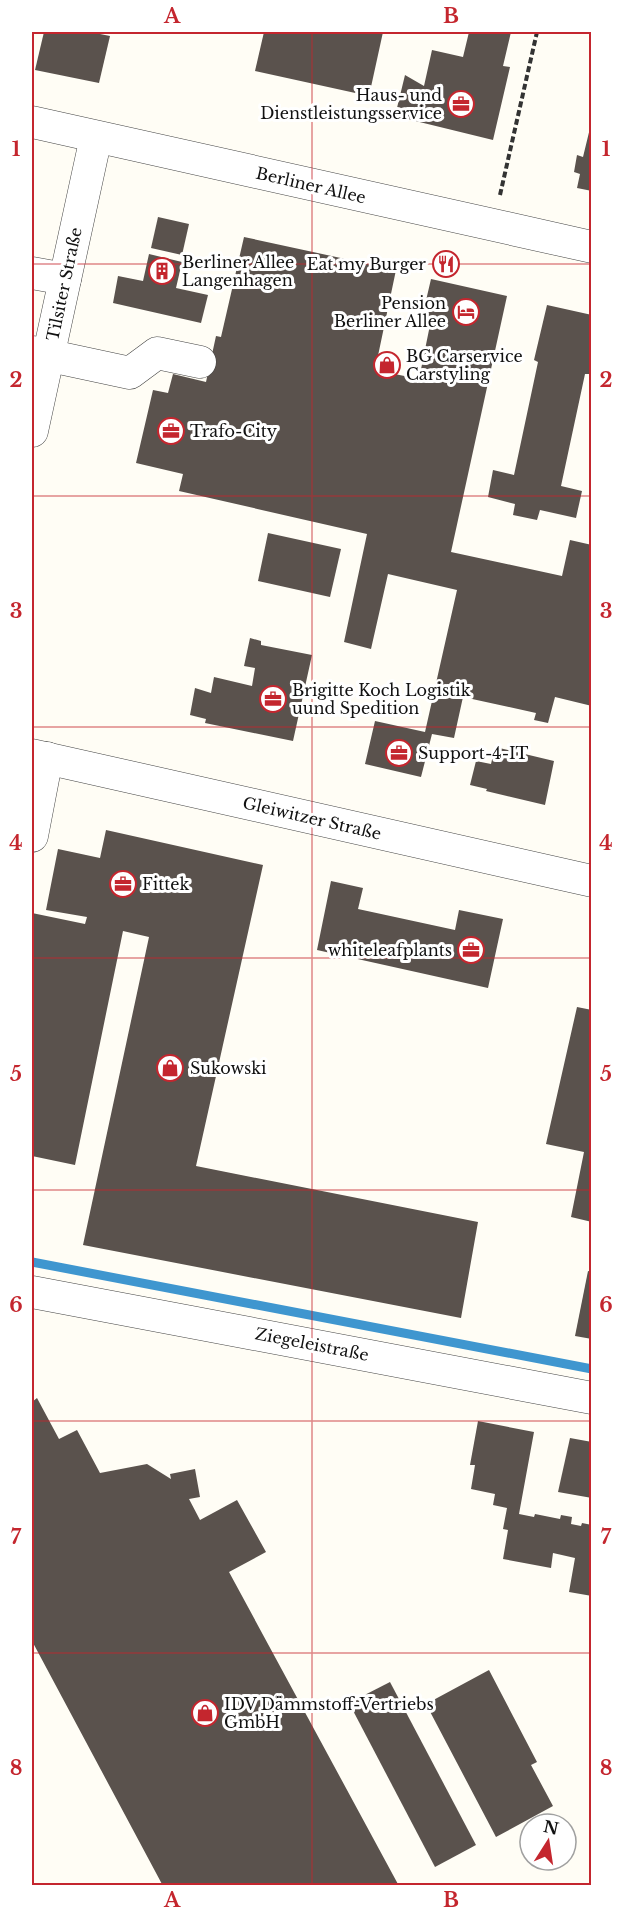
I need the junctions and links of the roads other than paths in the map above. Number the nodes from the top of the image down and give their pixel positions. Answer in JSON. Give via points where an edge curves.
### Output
{"nodes":[{"id":1,"x":32,"y":122,"type":"edge"},
{"id":2,"x":96,"y":137,"type":"junction"},
{"id":3,"x":591,"y":247,"type":"edge"},
{"id":4,"x":32,"y":273,"type":"edge"},
{"id":5,"x":65,"y":279,"type":"junction"},
{"id":6,"x":40,"y":354,"type":"edge"},
{"id":7,"x":200,"y":362,"type":"dead end"},
{"id":8,"x":32,"y":431,"type":"edge"},
{"id":9,"x":39,"y":757,"type":"edge"},
{"id":10,"x":32,"y":836,"type":"edge"},
{"id":11,"x":591,"y":881,"type":"edge"},
{"id":12,"x":32,"y":1292,"type":"edge"},
{"id":13,"x":591,"y":1398,"type":"edge"}],
"edges":[{"from":1,"to":2,"type":"street","name":"Berliner Allee"},
{"from":2,"to":3,"type":"street","name":"Berliner Allee"},
{"from":2,"to":5,"type":"street","name":"Tilsiter Straße"},
{"from":4,"to":5,"type":"street"},
{"from":5,"to":6,"type":"street","name":"Tilsiter Straße"},
{"from":6,"to":7,"type":"street","via":[[130,373],[157,353]]},
{"from":6,"to":8,"type":"street","name":"Tilsiter Straße"},
{"from":9,"to":10,"type":"street"},
{"from":9,"to":11,"type":"street","name":"Gleiwitzer Straße"},
{"from":12,"to":13,"type":"street","name":"Ziegeleistraße"}]}
